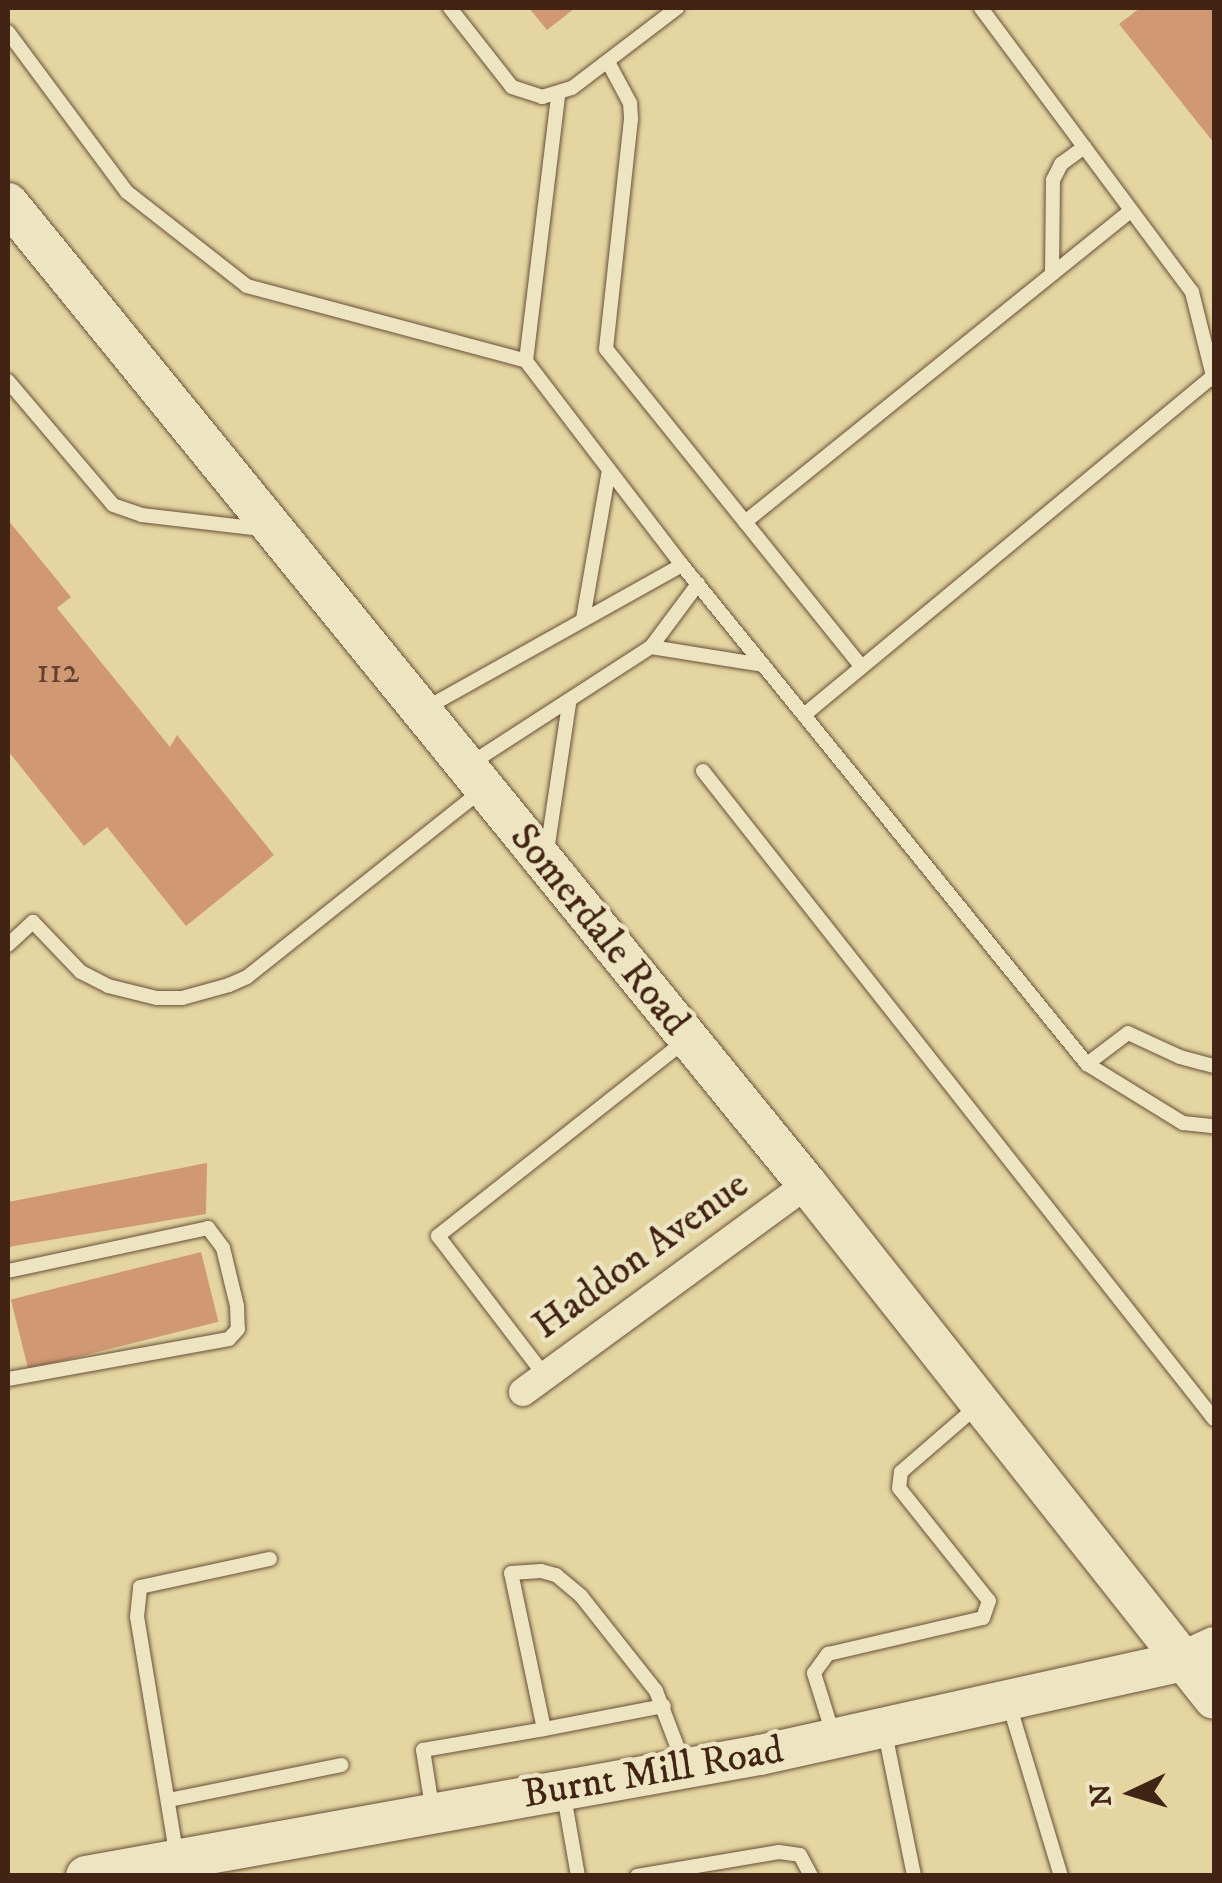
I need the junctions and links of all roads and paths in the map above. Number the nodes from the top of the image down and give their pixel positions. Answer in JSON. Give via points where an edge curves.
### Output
{"nodes":[{"id":1,"x":450,"y":8,"type":"edge"},
{"id":2,"x":677,"y":8,"type":"edge"},
{"id":3,"x":981,"y":8,"type":"edge"},
{"id":4,"x":8,"y":32,"type":"edge"},
{"id":5,"x":608,"y":62,"type":"junction"},
{"id":6,"x":558,"y":95,"type":"junction"},
{"id":7,"x":1084,"y":147,"type":"junction"},
{"id":8,"x":8,"y":203,"type":"edge"},
{"id":9,"x":1131,"y":210,"type":"junction"},
{"id":10,"x":1052,"y":274,"type":"junction"},
{"id":11,"x":526,"y":362,"type":"junction"},
{"id":12,"x":1213,"y":378,"type":"edge"},
{"id":13,"x":8,"y":381,"type":"edge"},
{"id":14,"x":610,"y":470,"type":"junction"},
{"id":15,"x":745,"y":522,"type":"junction"},
{"id":16,"x":272,"y":530,"type":"junction"},
{"id":17,"x":682,"y":565,"type":"junction"},
{"id":18,"x":698,"y":584,"type":"junction"},
{"id":19,"x":584,"y":619,"type":"junction"},
{"id":20,"x":651,"y":647,"type":"junction"},
{"id":21,"x":763,"y":664,"type":"junction"},
{"id":22,"x":862,"y":667,"type":"junction"},
{"id":23,"x":569,"y":703,"type":"junction"},
{"id":24,"x":421,"y":711,"type":"junction"},
{"id":25,"x":804,"y":716,"type":"junction"},
{"id":26,"x":703,"y":772,"type":"dead end"},
{"id":27,"x":474,"y":778,"type":"junction"},
{"id":28,"x":546,"y":864,"type":"junction"},
{"id":29,"x":8,"y":944,"type":"edge"},
{"id":30,"x":688,"y":1038,"type":"junction"},
{"id":31,"x":1086,"y":1064,"type":"junction"},
{"id":32,"x":1214,"y":1066,"type":"edge"},
{"id":33,"x":1214,"y":1126,"type":"edge"},
{"id":34,"x":807,"y":1184,"type":"junction"},
{"id":35,"x":8,"y":1271,"type":"edge"},
{"id":36,"x":8,"y":1378,"type":"edge"},
{"id":37,"x":534,"y":1384,"type":"joint"},
{"id":38,"x":981,"y":1404,"type":"junction"},
{"id":39,"x":1214,"y":1419,"type":"edge"},
{"id":40,"x":270,"y":1559,"type":"dead end"},
{"id":41,"x":1199,"y":1654,"type":"edge"},
{"id":42,"x":1008,"y":1700,"type":"junction"},
{"id":43,"x":1214,"y":1700,"type":"edge"},
{"id":44,"x":664,"y":1706,"type":"junction"},
{"id":45,"x":884,"y":1728,"type":"junction"},
{"id":46,"x":544,"y":1729,"type":"junction"},
{"id":47,"x":834,"y":1738,"type":"junction"},
{"id":48,"x":341,"y":1765,"type":"dead end"},
{"id":49,"x":685,"y":1768,"type":"junction"},
{"id":50,"x":563,"y":1790,"type":"junction"},
{"id":51,"x":170,"y":1800,"type":"junction"},
{"id":52,"x":433,"y":1814,"type":"junction"},
{"id":53,"x":203,"y":1862,"type":"edge"},
{"id":54,"x":86,"y":1876,"type":"edge"},
{"id":55,"x":578,"y":1876,"type":"edge"},
{"id":56,"x":637,"y":1876,"type":"edge"},
{"id":57,"x":811,"y":1876,"type":"edge"},
{"id":58,"x":914,"y":1876,"type":"edge"},
{"id":59,"x":1062,"y":1876,"type":"edge"}],
"edges":[{"from":1,"to":6,"type":"lane","via":[[512,87]]},
{"from":2,"to":5,"type":"lane"},
{"from":3,"to":7,"type":"lane"},
{"from":4,"to":11,"type":"lane","via":[[127,192],[247,286]]},
{"from":5,"to":6,"type":"lane"},
{"from":5,"to":15,"type":"lane","via":[[630,103],[631,119],[606,350]]},
{"from":6,"to":11,"type":"lane"},
{"from":7,"to":9,"type":"lane"},
{"from":7,"to":10,"type":"lane","via":[[1061,164],[1053,180]]},
{"from":8,"to":16,"type":"main road","name":"Somerdale Road"},
{"from":9,"to":10,"type":"lane"},
{"from":9,"to":12,"type":"lane","via":[[1192,292]]},
{"from":10,"to":15,"type":"lane"},
{"from":11,"to":14,"type":"lane"},
{"from":12,"to":22,"type":"lane"},
{"from":13,"to":16,"type":"lane","via":[[113,505],[142,515]]},
{"from":14,"to":17,"type":"lane"},
{"from":14,"to":19,"type":"lane"},
{"from":15,"to":22,"type":"lane"},
{"from":16,"to":24,"type":"main road","name":"Somerdale Road"},
{"from":17,"to":18,"type":"lane"},
{"from":17,"to":19,"type":"lane"},
{"from":18,"to":20,"type":"lane"},
{"from":18,"to":21,"type":"lane"},
{"from":19,"to":24,"type":"lane"},
{"from":20,"to":21,"type":"lane"},
{"from":20,"to":23,"type":"lane"},
{"from":21,"to":25,"type":"lane"},
{"from":22,"to":25,"type":"lane"},
{"from":23,"to":27,"type":"lane"},
{"from":23,"to":28,"type":"lane"},
{"from":24,"to":27,"type":"main road","name":"Somerdale Road"},
{"from":25,"to":31,"type":"lane"},
{"from":26,"to":39,"type":"lane"},
{"from":27,"to":28,"type":"main road","name":"Somerdale Road"},
{"from":27,"to":29,"type":"lane","via":[[247,977],[229,985],[182,998],[108,986],[82,972],[33,922]]},
{"from":28,"to":30,"type":"main road","name":"Somerdale Road"},
{"from":30,"to":34,"type":"main road","name":"Somerdale Road"},
{"from":30,"to":37,"type":"lane","via":[[438,1236]]},
{"from":31,"to":32,"type":"lane","via":[[1128,1033]]},
{"from":31,"to":33,"type":"lane","via":[[1183,1124]]},
{"from":34,"to":37,"type":"street","name":"Haddon Avenue"},
{"from":34,"to":38,"type":"main road","name":"Somerdale Road"},
{"from":35,"to":36,"type":"lane","via":[[208,1228],[223,1248],[238,1329],[229,1339]]},
{"from":38,"to":41,"type":"main road","name":"Somerdale Road"},
{"from":38,"to":47,"type":"lane","via":[[901,1472],[899,1488],[989,1601],[983,1618],[828,1654],[814,1673]]},
{"from":40,"to":51,"type":"lane","via":[[140,1587],[138,1617]]},
{"from":41,"to":42,"type":"main road","name":"Burnt Mill Road"},
{"from":41,"to":43,"type":"main road","name":"Somerdale Road"},
{"from":42,"to":45,"type":"main road","name":"Burnt Mill Road"},
{"from":42,"to":59,"type":"lane"},
{"from":44,"to":46,"type":"lane"},
{"from":44,"to":46,"type":"lane","via":[[581,1596],[541,1570],[511,1573]]},
{"from":44,"to":49,"type":"lane"},
{"from":45,"to":47,"type":"main road","name":"Burnt Mill Road"},
{"from":45,"to":58,"type":"lane"},
{"from":46,"to":52,"type":"lane","via":[[422,1750]]},
{"from":47,"to":49,"type":"main road","name":"Burnt Mill Road"},
{"from":48,"to":51,"type":"lane"},
{"from":49,"to":50,"type":"main road","name":"Burnt Mill Road"},
{"from":50,"to":52,"type":"main road","name":"Burnt Mill Road"},
{"from":50,"to":55,"type":"lane"},
{"from":51,"to":53,"type":"lane"},
{"from":52,"to":53,"type":"main road","name":"Burnt Mill Road"},
{"from":53,"to":54,"type":"main road","name":"Burnt Mill Road"},
{"from":56,"to":57,"type":"lane","via":[[779,1852],[800,1855]]}]}
